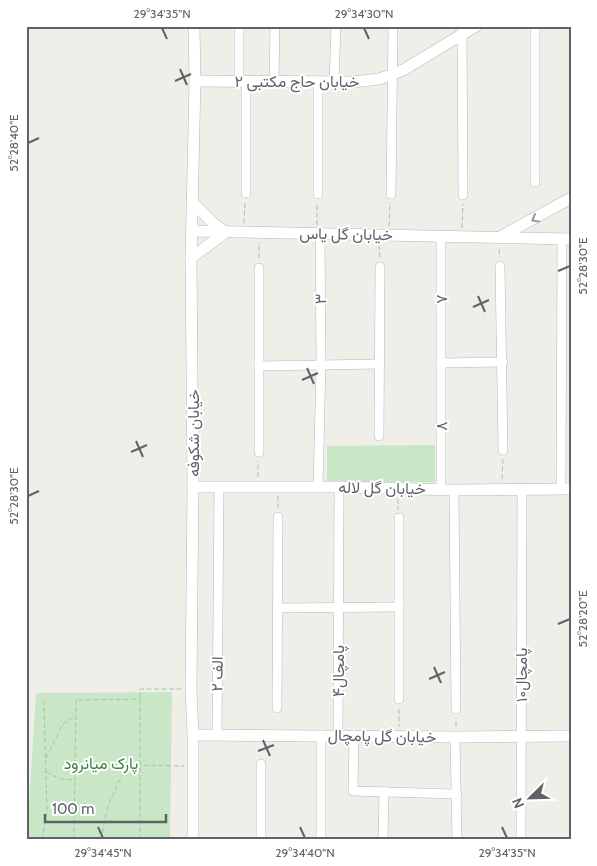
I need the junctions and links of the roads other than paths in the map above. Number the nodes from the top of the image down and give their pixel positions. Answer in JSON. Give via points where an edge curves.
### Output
{"nodes":[{"id":1,"x":194,"y":26,"type":"edge"},
{"id":2,"x":239,"y":26,"type":"edge"},
{"id":3,"x":275,"y":26,"type":"edge"},
{"id":4,"x":336,"y":26,"type":"edge"},
{"id":5,"x":393,"y":26,"type":"edge"},
{"id":6,"x":476,"y":26,"type":"edge"},
{"id":7,"x":535,"y":26,"type":"edge"},
{"id":8,"x":462,"y":30,"type":"edge"},
{"id":9,"x":391,"y":76,"type":"junction"},
{"id":10,"x":194,"y":80,"type":"junction"},
{"id":11,"x":243,"y":82,"type":"junction"},
{"id":12,"x":274,"y":82,"type":"junction"},
{"id":13,"x":318,"y":82,"type":"junction"},
{"id":14,"x":334,"y":82,"type":"junction"},
{"id":15,"x":536,"y":182,"type":"dead end"},
{"id":16,"x":246,"y":194,"type":"road end"},
{"id":17,"x":318,"y":194,"type":"road end"},
{"id":18,"x":391,"y":194,"type":"road end"},
{"id":19,"x":463,"y":195,"type":"road end"},
{"id":20,"x":571,"y":198,"type":"edge"},
{"id":21,"x":192,"y":202,"type":"junction"},
{"id":22,"x":192,"y":232,"type":"junction"},
{"id":23,"x":226,"y":232,"type":"junction"},
{"id":24,"x":318,"y":233,"type":"junction"},
{"id":25,"x":440,"y":236,"type":"junction"},
{"id":26,"x":499,"y":238,"type":"junction"},
{"id":27,"x":566,"y":239,"type":"edge"},
{"id":28,"x":191,"y":258,"type":"junction"},
{"id":29,"x":500,"y":266,"type":"road end"},
{"id":30,"x":380,"y":267,"type":"road end"},
{"id":31,"x":259,"y":268,"type":"road end"},
{"id":32,"x":503,"y":362,"type":"junction"},
{"id":33,"x":441,"y":363,"type":"junction"},
{"id":34,"x":321,"y":364,"type":"junction"},
{"id":35,"x":380,"y":364,"type":"junction"},
{"id":36,"x":259,"y":366,"type":"junction"},
{"id":37,"x":379,"y":436,"type":"dead end"},
{"id":38,"x":503,"y":450,"type":"road end"},
{"id":39,"x":259,"y":452,"type":"road end"},
{"id":40,"x":193,"y":487,"type":"junction"},
{"id":41,"x":339,"y":487,"type":"junction"},
{"id":42,"x":219,"y":488,"type":"junction"},
{"id":43,"x":318,"y":488,"type":"junction"},
{"id":44,"x":441,"y":489,"type":"junction"},
{"id":45,"x":522,"y":489,"type":"junction"},
{"id":46,"x":566,"y":489,"type":"edge"},
{"id":47,"x":454,"y":490,"type":"junction"},
{"id":48,"x":278,"y":517,"type":"road end"},
{"id":49,"x":398,"y":518,"type":"road end"},
{"id":50,"x":399,"y":607,"type":"junction"},
{"id":51,"x":277,"y":608,"type":"junction"},
{"id":52,"x":337,"y":608,"type":"junction"},
{"id":53,"x":399,"y":699,"type":"road end"},
{"id":54,"x":277,"y":708,"type":"dead end"},
{"id":55,"x":456,"y":709,"type":"road end"},
{"id":56,"x":192,"y":735,"type":"junction"},
{"id":57,"x":321,"y":735,"type":"junction"},
{"id":58,"x":338,"y":735,"type":"junction"},
{"id":59,"x":354,"y":735,"type":"junction"},
{"id":60,"x":217,"y":736,"type":"junction"},
{"id":61,"x":571,"y":736,"type":"edge"},
{"id":62,"x":455,"y":737,"type":"junction"},
{"id":63,"x":521,"y":737,"type":"junction"},
{"id":64,"x":261,"y":764,"type":"dead end"},
{"id":65,"x":384,"y":792,"type":"junction"},
{"id":66,"x":457,"y":794,"type":"junction"},
{"id":67,"x":192,"y":840,"type":"edge"},
{"id":68,"x":260,"y":840,"type":"edge"},
{"id":69,"x":321,"y":840,"type":"edge"},
{"id":70,"x":383,"y":840,"type":"edge"},
{"id":71,"x":457,"y":840,"type":"edge"},
{"id":72,"x":521,"y":840,"type":"edge"}],
"edges":[{"from":1,"to":10,"type":"street","name":"خیابان شکوفه"},
{"from":2,"to":11,"type":"street"},
{"from":3,"to":12,"type":"street"},
{"from":4,"to":14,"type":"street"},
{"from":5,"to":9,"type":"street"},
{"from":6,"to":8,"type":"street","name":"خیابان حاج مکتبی ۲"},
{"from":7,"to":15,"type":"street"},
{"from":8,"to":9,"type":"street","name":"خیابان حاج مکتبی ۲"},
{"from":8,"to":19,"type":"street"},
{"from":9,"to":14,"type":"street","name":"خیابان حاج مکتبی ۲"},
{"from":9,"to":18,"type":"street"},
{"from":10,"to":11,"type":"street","name":"خیابان حاج مکتبی ۲"},
{"from":10,"to":21,"type":"street","name":"خیابان شکوفه"},
{"from":11,"to":12,"type":"street","name":"خیابان حاج مکتبی ۲"},
{"from":11,"to":16,"type":"street"},
{"from":12,"to":13,"type":"street","name":"خیابان حاج مکتبی ۲"},
{"from":13,"to":14,"type":"street","name":"خیابان حاج مکتبی ۲"},
{"from":13,"to":17,"type":"street"},
{"from":20,"to":26,"type":"street","one_way":true},
{"from":21,"to":22,"type":"street","name":"خیابان شکوفه"},
{"from":21,"to":23,"type":"street"},
{"from":22,"to":23,"type":"street","name":"خیابان گل یاس"},
{"from":22,"to":28,"type":"street","name":"خیابان شکوفه"},
{"from":23,"to":24,"type":"street","name":"خیابان گل یاس"},
{"from":23,"to":28,"type":"street"},
{"from":24,"to":25,"type":"street","name":"خیابان گل یاس"},
{"from":24,"to":34,"type":"street","name":"۳"},
{"from":25,"to":26,"type":"street","name":"خیابان گل یاس"},
{"from":25,"to":33,"type":"street","name":"۷"},
{"from":26,"to":27,"type":"street","name":"خیابان گل یاس"},
{"from":27,"to":46,"type":"street"},
{"from":28,"to":40,"type":"street","name":"خیابان شکوفه"},
{"from":29,"to":32,"type":"street"},
{"from":30,"to":35,"type":"street"},
{"from":31,"to":36,"type":"street"},
{"from":32,"to":33,"type":"street"},
{"from":32,"to":38,"type":"street"},
{"from":33,"to":44,"type":"street","name":"۸"},
{"from":34,"to":35,"type":"street"},
{"from":34,"to":36,"type":"street"},
{"from":34,"to":43,"type":"street","name":"۳"},
{"from":35,"to":37,"type":"street"},
{"from":36,"to":39,"type":"street"},
{"from":40,"to":42,"type":"street","name":"خیابان گل لاله"},
{"from":40,"to":56,"type":"street","name":"خیابان شکوفه"},
{"from":41,"to":43,"type":"street","name":"خیابان گل لاله"},
{"from":41,"to":44,"type":"street","name":"خیابان گل لاله"},
{"from":41,"to":52,"type":"street"},
{"from":42,"to":43,"type":"street","name":"خیابان گل لاله"},
{"from":42,"to":60,"type":"street","name":"۲ الف"},
{"from":44,"to":47,"type":"street","name":"خیابان گل لاله"},
{"from":45,"to":46,"type":"street","name":"خیابان گل لاله"},
{"from":45,"to":47,"type":"street","name":"خیابان گل لاله"},
{"from":45,"to":63,"type":"street","name":"پامچال۱۰"},
{"from":47,"to":55,"type":"street"},
{"from":48,"to":51,"type":"street"},
{"from":49,"to":50,"type":"street"},
{"from":50,"to":52,"type":"street"},
{"from":50,"to":53,"type":"street"},
{"from":51,"to":52,"type":"street"},
{"from":51,"to":54,"type":"street"},
{"from":52,"to":58,"type":"street","name":"پامچال۴"},
{"from":56,"to":60,"type":"street","name":"خیابان گل پامچال"},
{"from":56,"to":67,"type":"street","name":"خیابان شکوفه"},
{"from":57,"to":58,"type":"street","name":"خیابان گل پامچال"},
{"from":57,"to":60,"type":"street","name":"خیابان گل پامچال"},
{"from":57,"to":69,"type":"street"},
{"from":58,"to":59,"type":"street","name":"خیابان گل پامچال"},
{"from":59,"to":62,"type":"street","name":"خیابان گل پامچال"},
{"from":59,"to":65,"type":"street","via":[[353,791]]},
{"from":61,"to":63,"type":"street","name":"خیابان گل پامچال"},
{"from":62,"to":63,"type":"street","name":"خیابان گل پامچال"},
{"from":62,"to":66,"type":"street"},
{"from":63,"to":72,"type":"street","name":"پامچال۱۰"},
{"from":64,"to":68,"type":"street"},
{"from":65,"to":66,"type":"street"},
{"from":65,"to":70,"type":"street"},
{"from":66,"to":71,"type":"street"}]}
